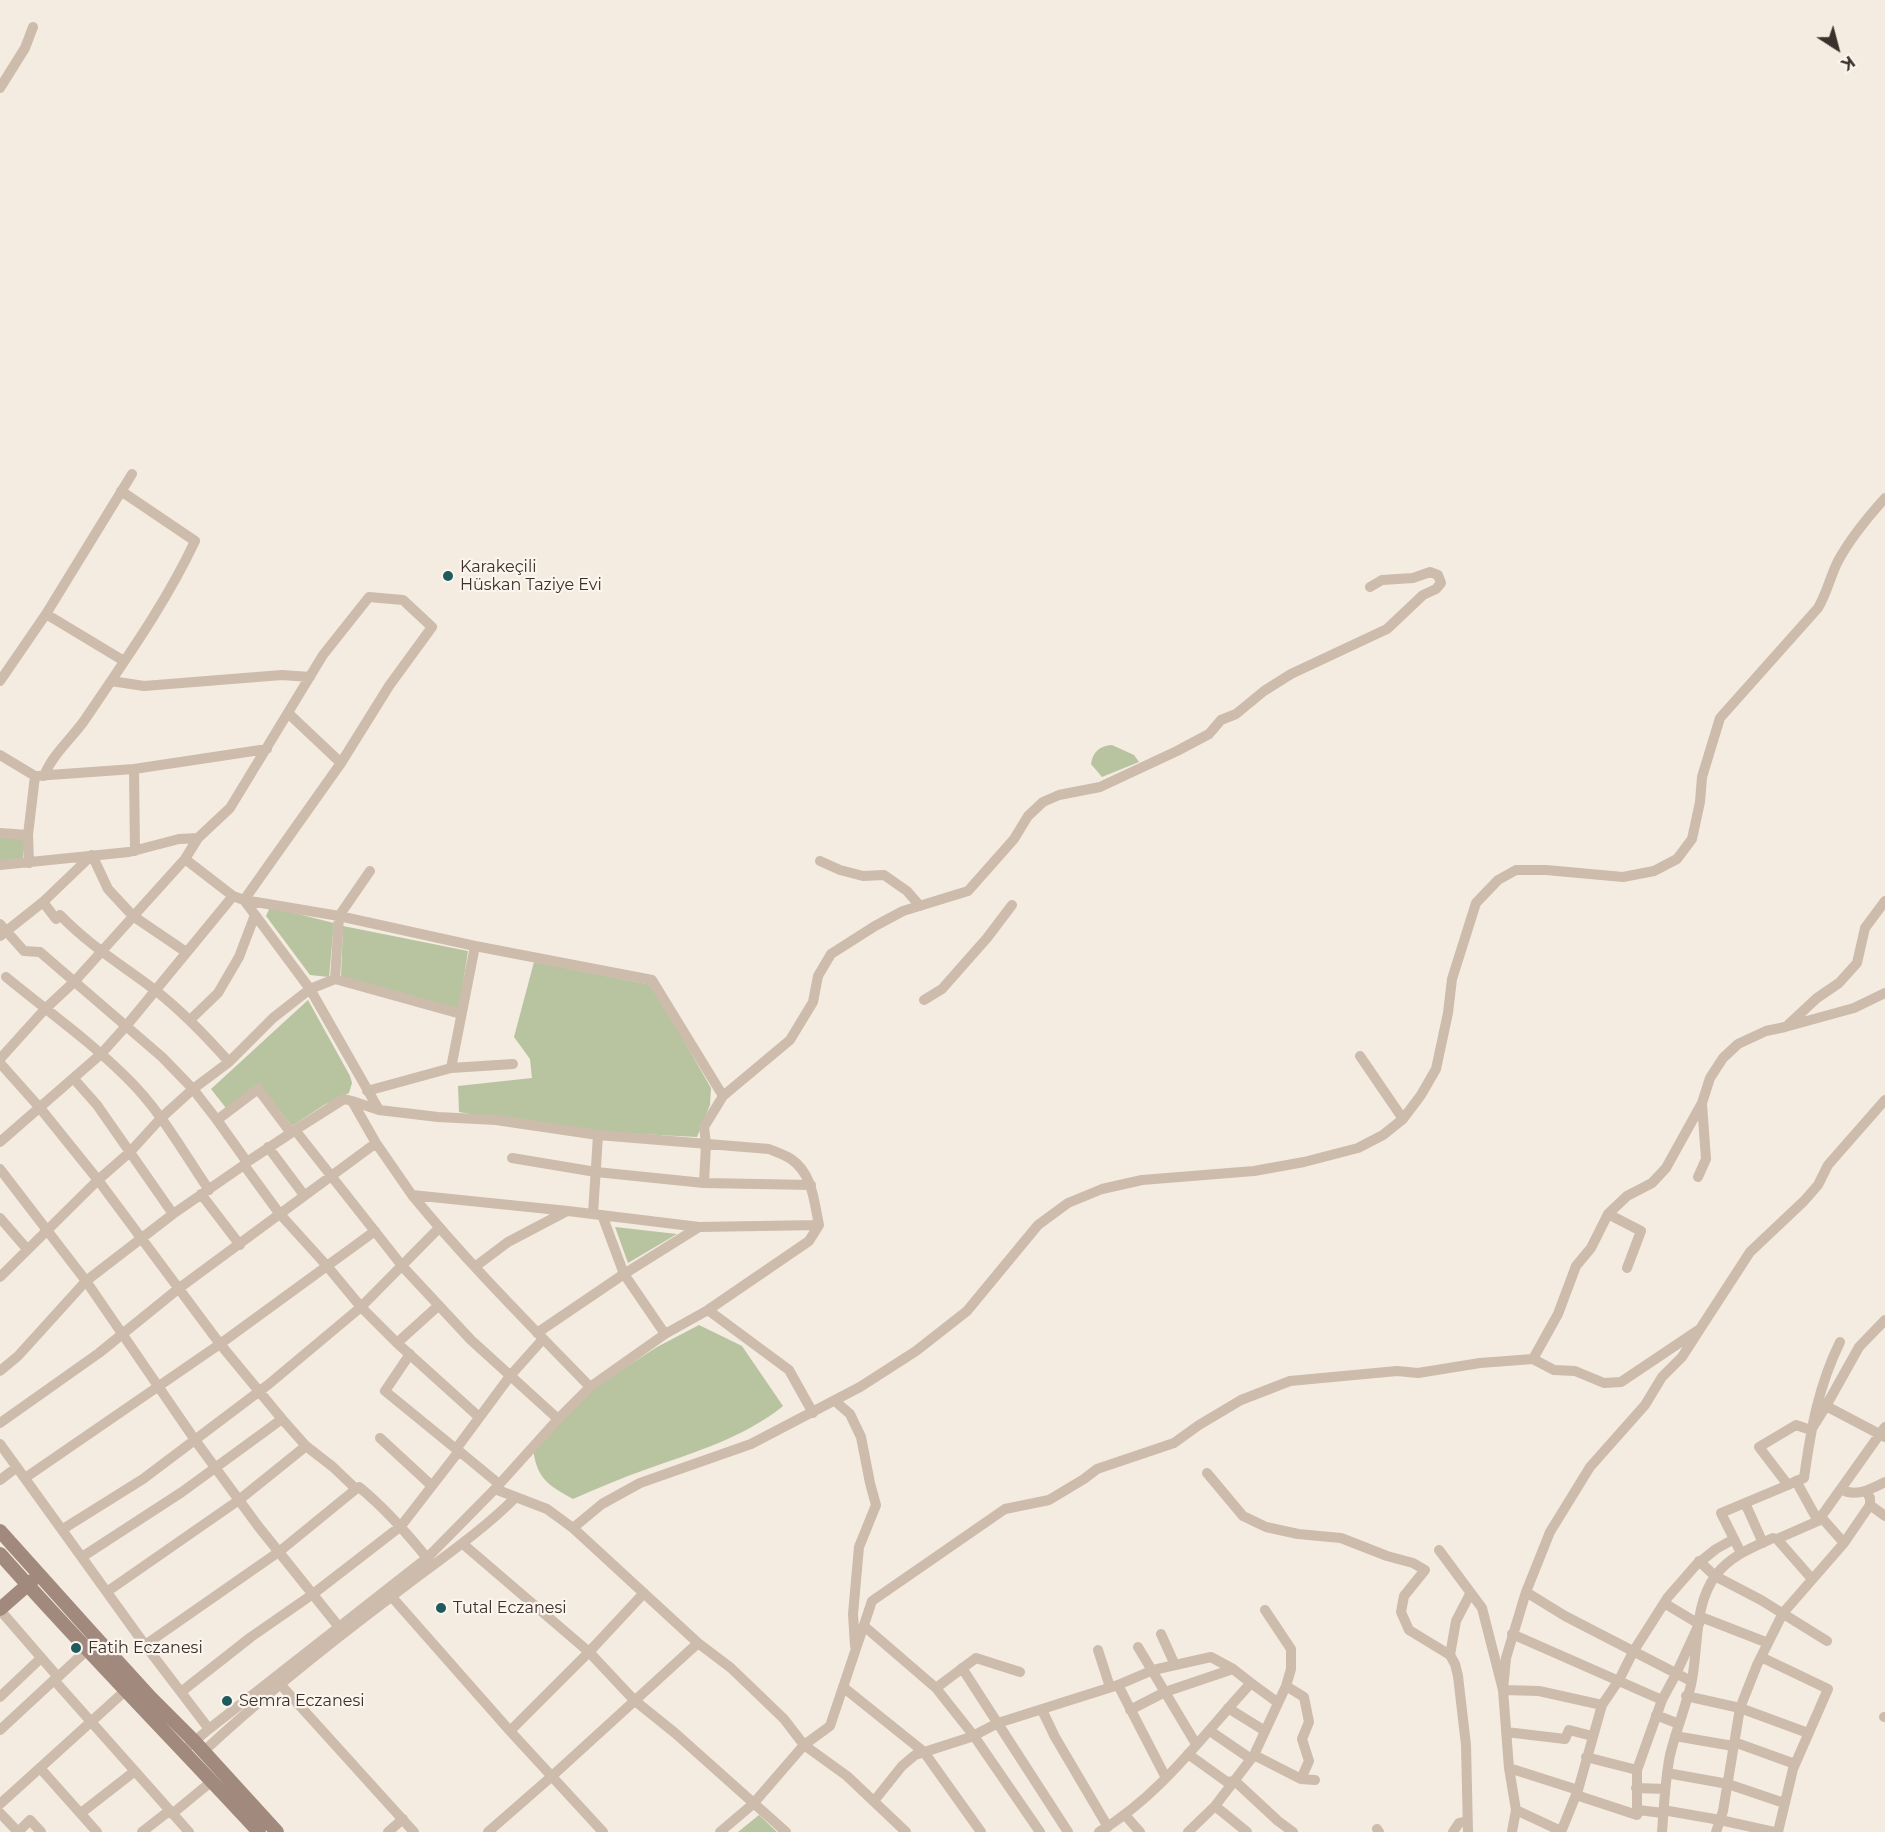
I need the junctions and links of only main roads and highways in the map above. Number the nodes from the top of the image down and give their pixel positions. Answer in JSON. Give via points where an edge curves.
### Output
{"nodes":[{"id":1,"x":0,"y":1531,"type":"edge"},
{"id":2,"x":0,"y":1554,"type":"edge"},
{"id":3,"x":37,"y":1571,"type":"junction"},
{"id":4,"x":25,"y":1582,"type":"junction"},
{"id":5,"x":0,"y":1600,"type":"edge"},
{"id":6,"x":0,"y":1610,"type":"edge"},
{"id":7,"x":194,"y":1747,"type":"junction"},
{"id":8,"x":259,"y":1832,"type":"edge"},
{"id":9,"x":277,"y":1832,"type":"edge"}],
"edges":[{"from":1,"to":3,"type":"main road"},
{"from":2,"to":4,"type":"main road"},
{"from":3,"to":4,"type":"main road"},
{"from":3,"to":7,"type":"main road"},
{"from":4,"to":5,"type":"main road"},
{"from":4,"to":6,"type":"main road"},
{"from":4,"to":7,"type":"main road","via":[[125,1691]]},
{"from":7,"to":8,"type":"main road","via":[[212,1781]]},
{"from":7,"to":9,"type":"main road"}]}
